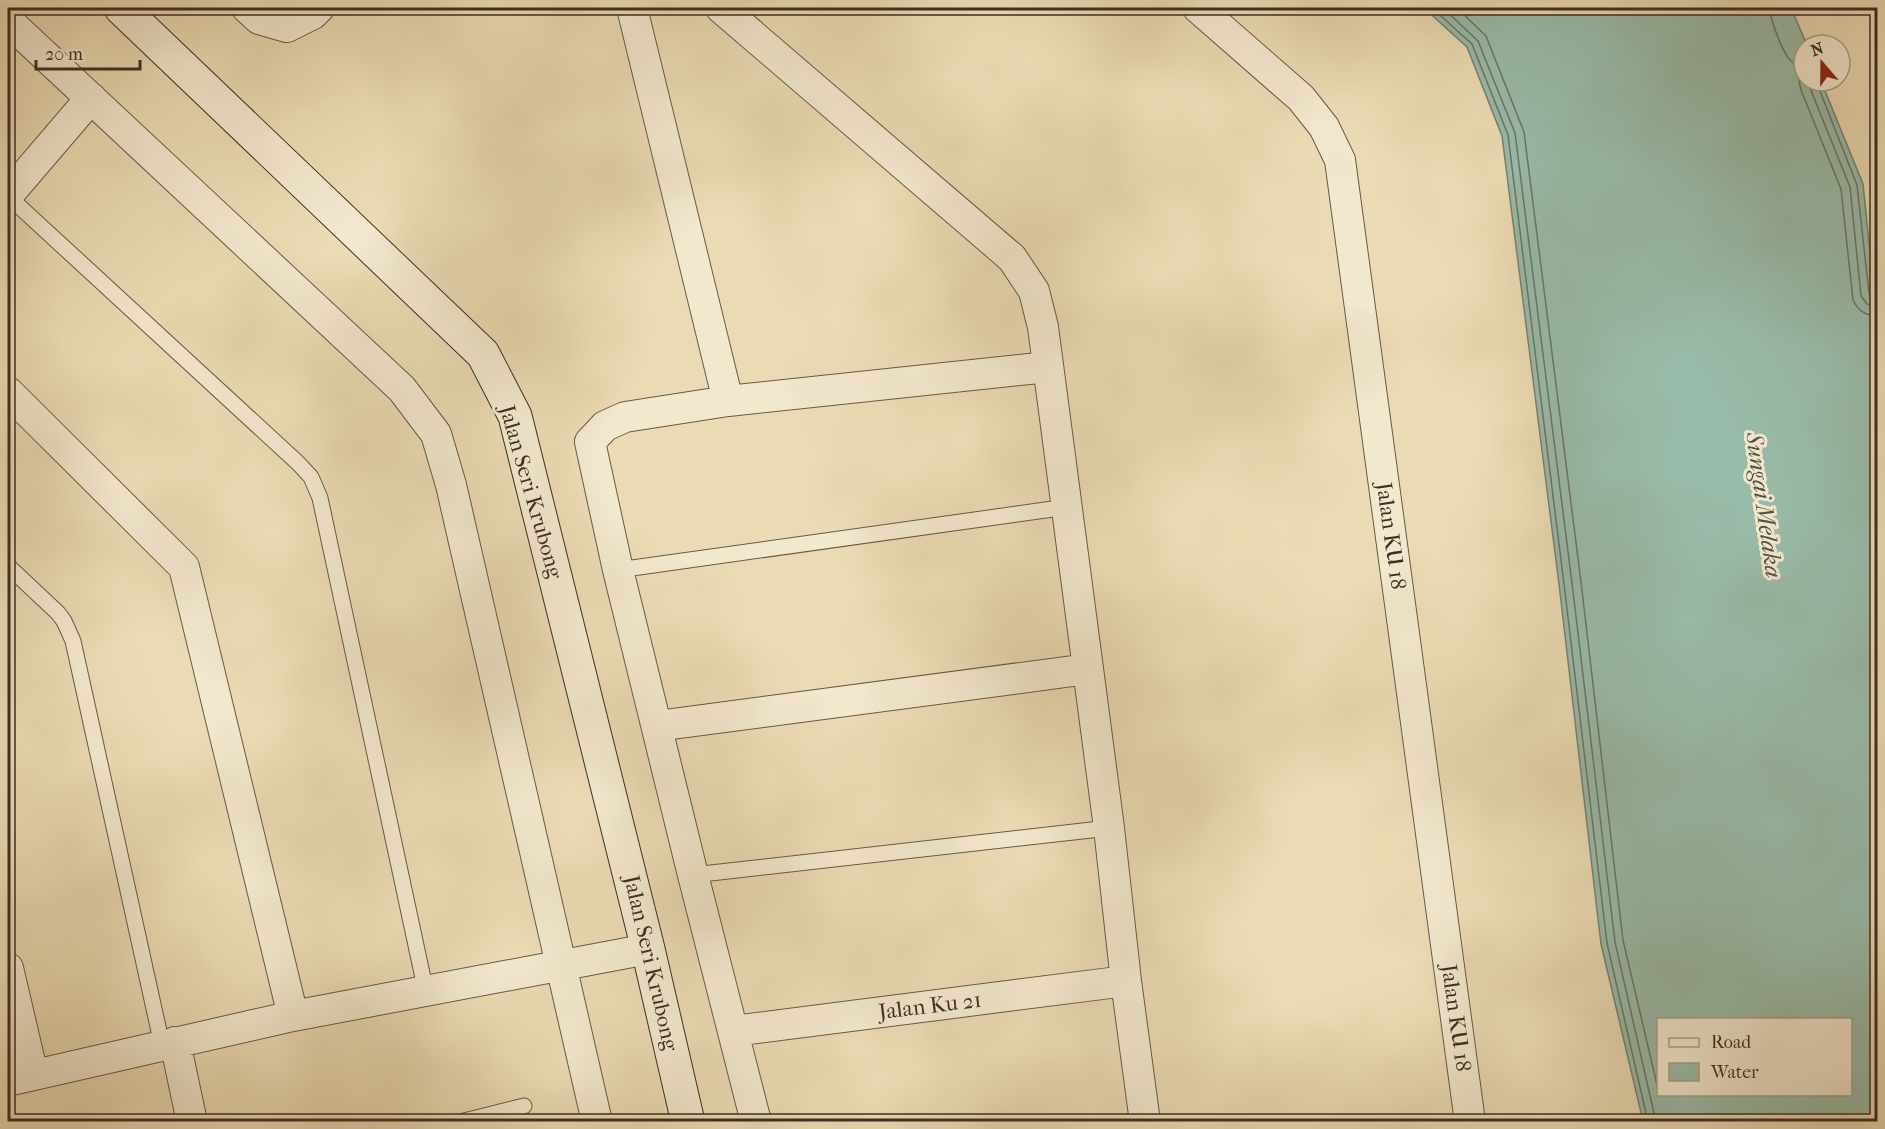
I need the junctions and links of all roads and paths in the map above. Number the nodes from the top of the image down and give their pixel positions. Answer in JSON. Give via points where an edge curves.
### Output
{"nodes":[{"id":1,"x":121,"y":8,"type":"edge"},
{"id":2,"x":247,"y":8,"type":"edge"},
{"id":3,"x":319,"y":8,"type":"edge"},
{"id":4,"x":632,"y":8,"type":"edge"},
{"id":5,"x":721,"y":8,"type":"edge"},
{"id":6,"x":1198,"y":8,"type":"edge"},
{"id":7,"x":8,"y":21,"type":"edge"},
{"id":8,"x":91,"y":98,"type":"junction"},
{"id":9,"x":8,"y":195,"type":"edge"},
{"id":10,"x":1048,"y":367,"type":"junction"},
{"id":11,"x":8,"y":392,"type":"edge"},
{"id":12,"x":728,"y":401,"type":"junction"},
{"id":13,"x":1067,"y":507,"type":"junction"},
{"id":14,"x":8,"y":566,"type":"edge"},
{"id":15,"x":618,"y":570,"type":"junction"},
{"id":16,"x":1088,"y":669,"type":"junction"},
{"id":17,"x":657,"y":726,"type":"junction"},
{"id":18,"x":1109,"y":828,"type":"junction"},
{"id":19,"x":693,"y":876,"type":"junction"},
{"id":20,"x":648,"y":949,"type":"junction"},
{"id":21,"x":562,"y":965,"type":"junction"},
{"id":22,"x":8,"y":968,"type":"edge"},
{"id":23,"x":1126,"y":981,"type":"junction"},
{"id":24,"x":426,"y":992,"type":"junction"},
{"id":25,"x":292,"y":1016,"type":"junction"},
{"id":26,"x":733,"y":1031,"type":"junction"},
{"id":27,"x":168,"y":1044,"type":"junction"},
{"id":28,"x":20,"y":1078,"type":"edge"},
{"id":29,"x":524,"y":1106,"type":"dead end"},
{"id":30,"x":192,"y":1122,"type":"edge"},
{"id":31,"x":460,"y":1122,"type":"edge"},
{"id":32,"x":597,"y":1122,"type":"edge"},
{"id":33,"x":688,"y":1122,"type":"edge"},
{"id":34,"x":756,"y":1122,"type":"edge"},
{"id":35,"x":1145,"y":1122,"type":"edge"},
{"id":36,"x":1470,"y":1122,"type":"edge"}],
"edges":[{"from":1,"to":20,"type":"street","name":"Jalan Seri Krubong","via":[[483,354],[515,416]]},
{"from":2,"to":3,"type":"street","via":[[259,19],[287,27]]},
{"from":4,"to":12,"type":"street"},
{"from":5,"to":10,"type":"street","via":[[1012,258],[1034,291]]},
{"from":6,"to":36,"type":"street","name":"Jalan KU 18","via":[[1301,98],[1323,127],[1340,160]]},
{"from":7,"to":8,"type":"street"},
{"from":8,"to":9,"type":"street"},
{"from":8,"to":21,"type":"street","via":[[402,389],[436,434]]},
{"from":9,"to":24,"type":"lane","via":[[311,477],[320,498]]},
{"from":10,"to":12,"type":"street"},
{"from":10,"to":13,"type":"street"},
{"from":11,"to":25,"type":"street","via":[[184,567]]},
{"from":12,"to":15,"type":"street","via":[[625,417],[605,426],[590,442]]},
{"from":13,"to":15,"type":"lane"},
{"from":13,"to":16,"type":"street"},
{"from":14,"to":27,"type":"lane","via":[[58,613],[70,632]]},
{"from":15,"to":17,"type":"street"},
{"from":16,"to":17,"type":"street"},
{"from":16,"to":18,"type":"street"},
{"from":17,"to":19,"type":"street"},
{"from":18,"to":19,"type":"lane"},
{"from":18,"to":23,"type":"street"},
{"from":19,"to":26,"type":"street"},
{"from":20,"to":21,"type":"street"},
{"from":20,"to":33,"type":"street","name":"Jalan Seri Krubong"},
{"from":21,"to":24,"type":"street"},
{"from":21,"to":32,"type":"street"},
{"from":22,"to":28,"type":"street"},
{"from":23,"to":26,"type":"street","name":"Jalan Ku 21"},
{"from":23,"to":35,"type":"street"},
{"from":24,"to":25,"type":"street"},
{"from":25,"to":27,"type":"street"},
{"from":26,"to":34,"type":"street"},
{"from":27,"to":28,"type":"street"},
{"from":27,"to":30,"type":"street"},
{"from":29,"to":31,"type":"lane"}]}
